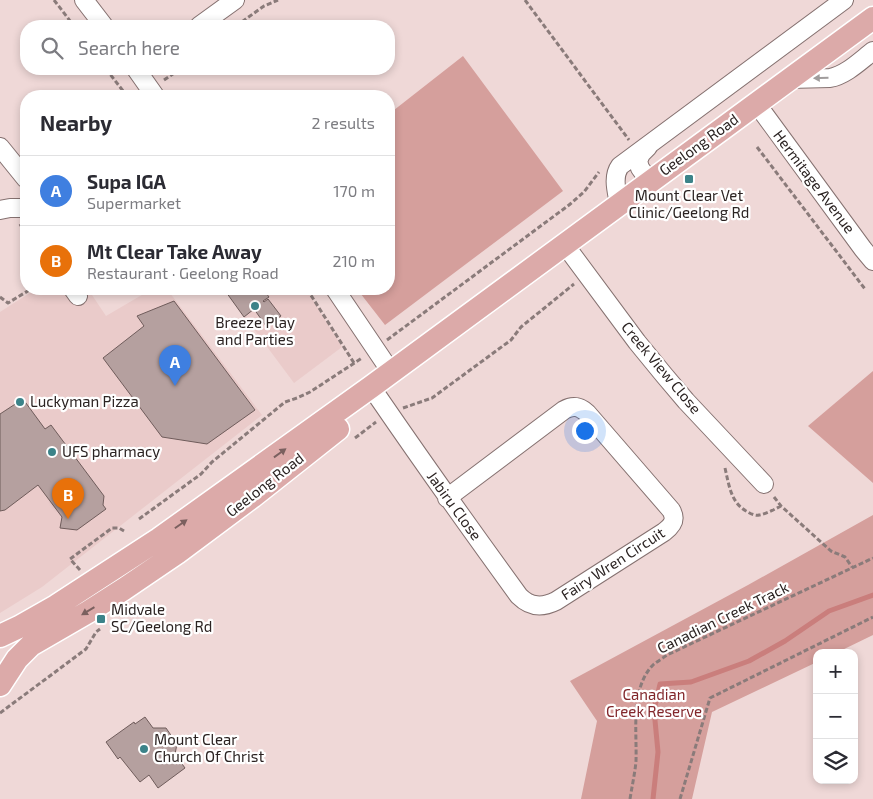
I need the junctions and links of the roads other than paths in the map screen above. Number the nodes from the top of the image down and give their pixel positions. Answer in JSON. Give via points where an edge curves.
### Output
{"nodes":[{"id":1,"x":84,"y":0,"type":"edge"},
{"id":2,"x":234,"y":0,"type":"edge"},
{"id":3,"x":844,"y":0,"type":"edge"},
{"id":4,"x":873,"y":18,"type":"edge"},
{"id":5,"x":99,"y":20,"type":"edge"},
{"id":6,"x":207,"y":20,"type":"edge"},
{"id":7,"x":873,"y":51,"type":"edge"},
{"id":8,"x":142,"y":75,"type":"edge"},
{"id":9,"x":789,"y":79,"type":"junction"},
{"id":10,"x":151,"y":90,"type":"edge"},
{"id":11,"x":756,"y":103,"type":"junction"},
{"id":12,"x":655,"y":140,"type":"junction"},
{"id":13,"x":0,"y":148,"type":"edge"},
{"id":14,"x":20,"y":172,"type":"edge"},
{"id":15,"x":650,"y":182,"type":"junction"},
{"id":16,"x":619,"y":204,"type":"junction"},
{"id":17,"x":20,"y":208,"type":"edge"},
{"id":18,"x":0,"y":210,"type":"edge"},
{"id":19,"x":564,"y":245,"type":"junction"},
{"id":20,"x":873,"y":260,"type":"edge"},
{"id":21,"x":339,"y":295,"type":"edge"},
{"id":22,"x":395,"y":377,"type":"junction"},
{"id":23,"x":374,"y":392,"type":"junction"},
{"id":24,"x":764,"y":484,"type":"road end"},
{"id":25,"x":447,"y":498,"type":"junction"},
{"id":26,"x":154,"y":556,"type":"junction"},
{"id":27,"x":537,"y":606,"type":"joint"},
{"id":28,"x":0,"y":636,"type":"edge"},
{"id":29,"x":0,"y":663,"type":"edge"},
{"id":30,"x":0,"y":685,"type":"edge"}],
"edges":[{"from":1,"to":5,"type":"street"},
{"from":2,"to":6,"type":"street"},
{"from":3,"to":12,"type":"street"},
{"from":4,"to":9,"type":"main road","name":"Geelong Road"},
{"from":7,"to":9,"type":"street","one_way":true,"via":[[840,75]]},
{"from":8,"to":10,"type":"street"},
{"from":9,"to":11,"type":"main road","name":"Geelong Road"},
{"from":11,"to":15,"type":"main road","name":"Geelong Road"},
{"from":11,"to":20,"type":"street","name":"Hermitage Avenue"},
{"from":12,"to":15,"type":"street","via":[[638,161]]},
{"from":12,"to":16,"type":"street","via":[[617,170]]},
{"from":13,"to":14,"type":"street"},
{"from":15,"to":16,"type":"main road","name":"Geelong Road"},
{"from":16,"to":19,"type":"main road","name":"Geelong Road"},
{"from":17,"to":18,"type":"street"},
{"from":19,"to":22,"type":"main road","name":"Geelong Road"},
{"from":19,"to":24,"type":"street","name":"Creek View Close","via":[[664,375]]},
{"from":21,"to":22,"type":"street"},
{"from":22,"to":23,"type":"main road","name":"Geelong Road"},
{"from":23,"to":25,"type":"street","name":"Jabiru Close"},
{"from":23,"to":26,"type":"main road","name":"Geelong Road","via":[[252,497]]},
{"from":25,"to":27,"type":"street","name":"Jabiru Close","via":[[521,598]]},
{"from":25,"to":27,"type":"street","name":"Fairy Wren Circuit","via":[[564,410],[574,406],[587,413],[671,510],[674,521],[664,532],[556,601]]},
{"from":26,"to":28,"type":"main road","name":"Geelong Road"},
{"from":26,"to":30,"type":"main road","name":"Geelong Road","one_way":true,"via":[[88,612],[31,645]]},
{"from":29,"to":30,"type":"main road"}]}
